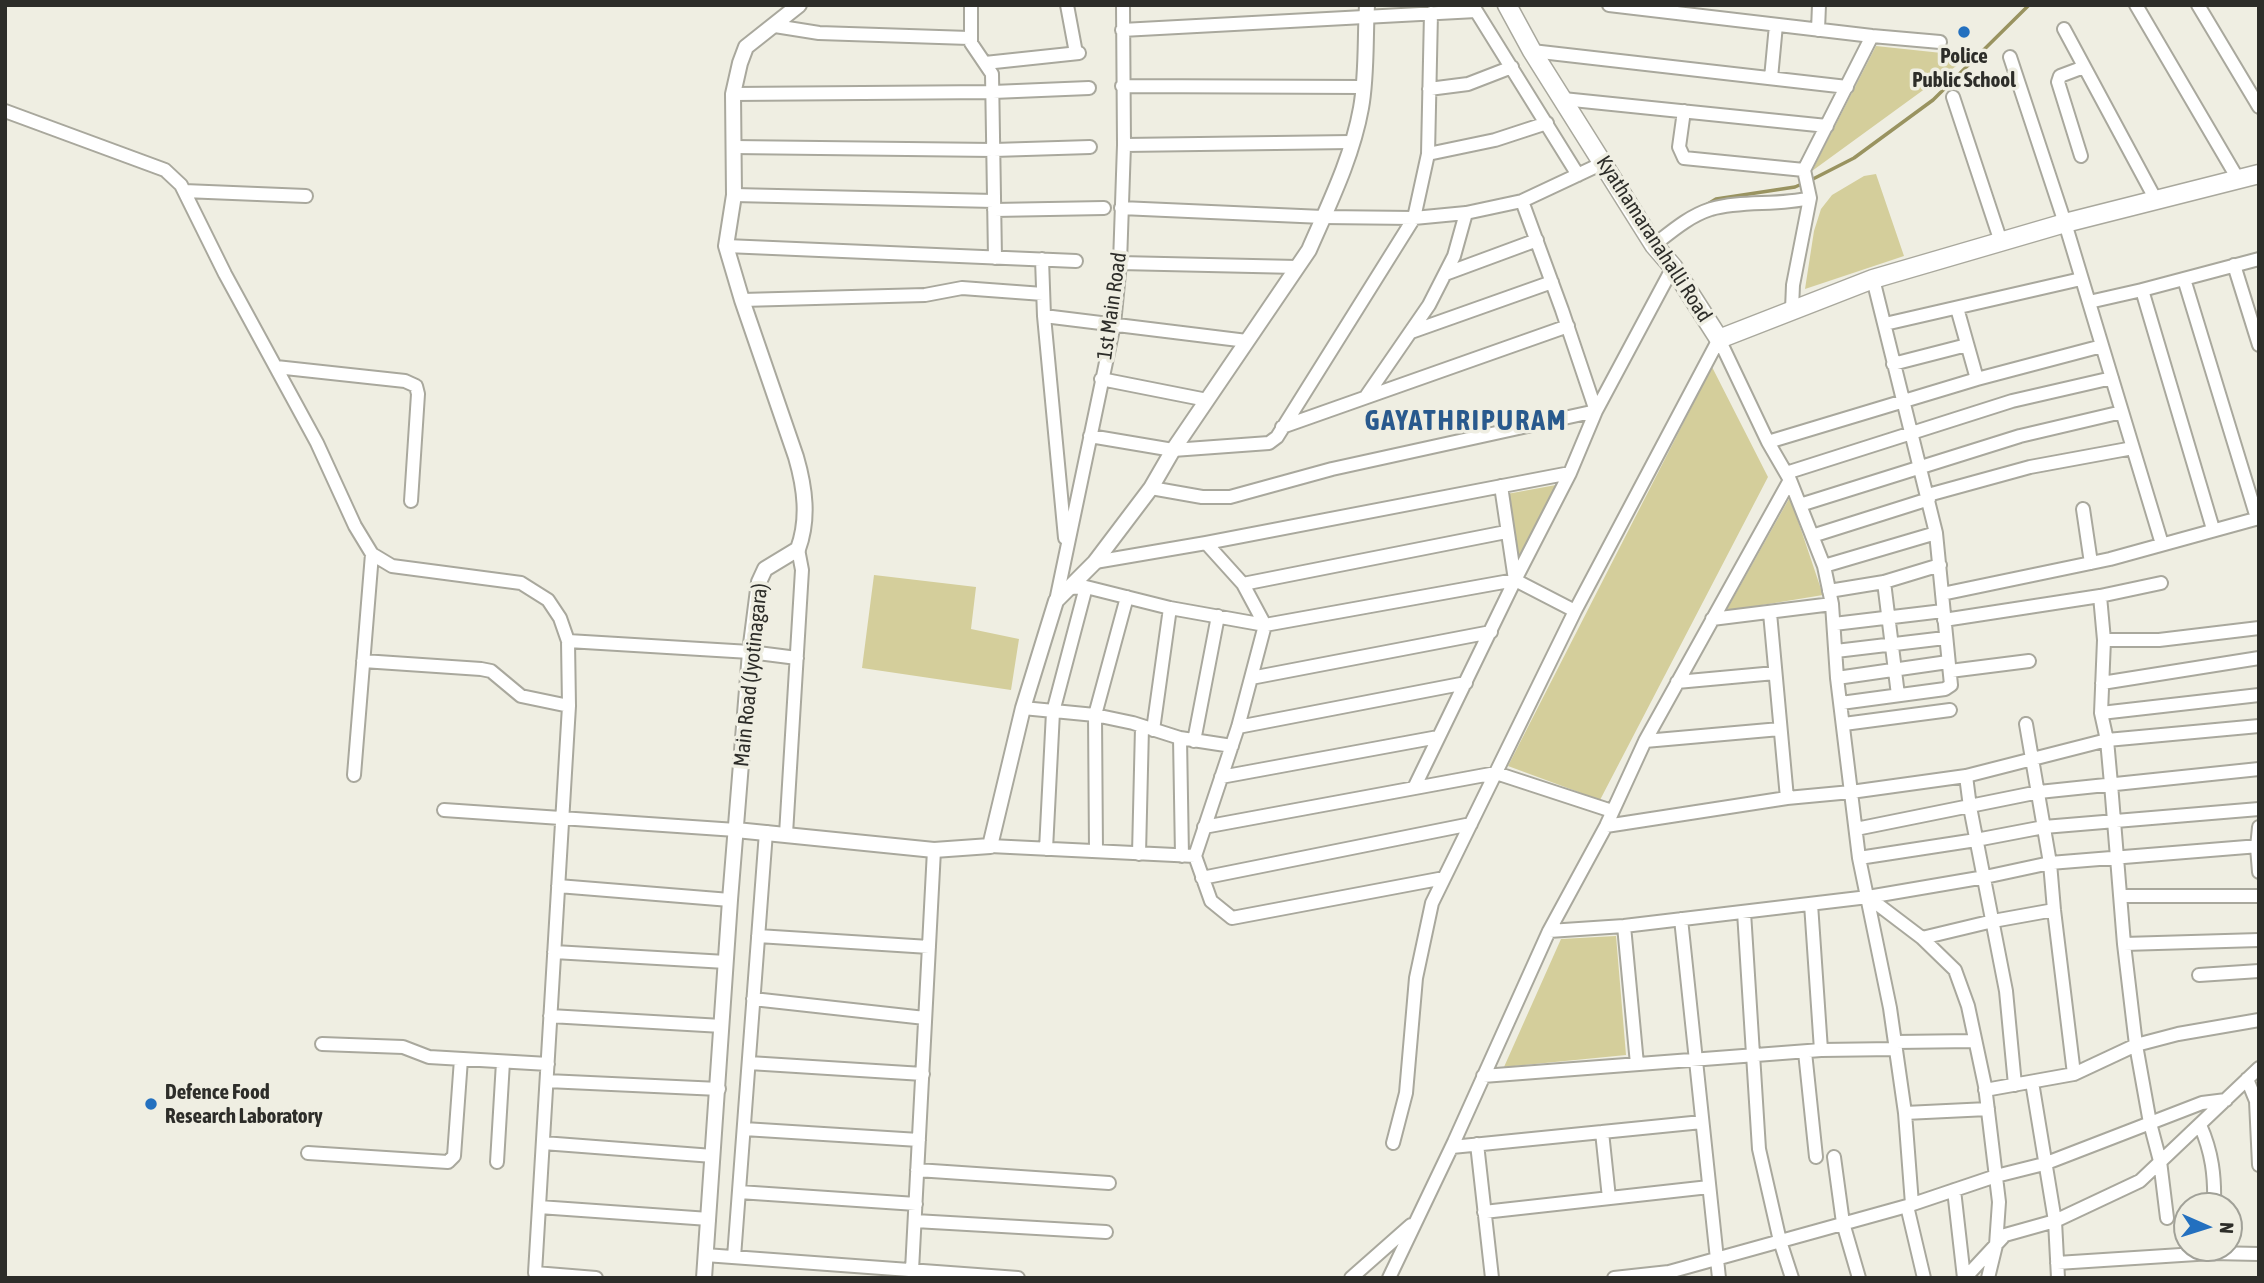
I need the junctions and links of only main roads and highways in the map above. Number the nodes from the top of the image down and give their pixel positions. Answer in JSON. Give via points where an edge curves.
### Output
{"nodes":[{"id":1,"x":1507,"y":5,"type":"edge"},
{"id":2,"x":2259,"y":174,"type":"edge"}],
"edges":[{"from":1,"to":2,"type":"main road","name":"Kyathamaranahalli Road","via":[[1654,244],[1719,339],[1873,279],[2065,223]]}]}
